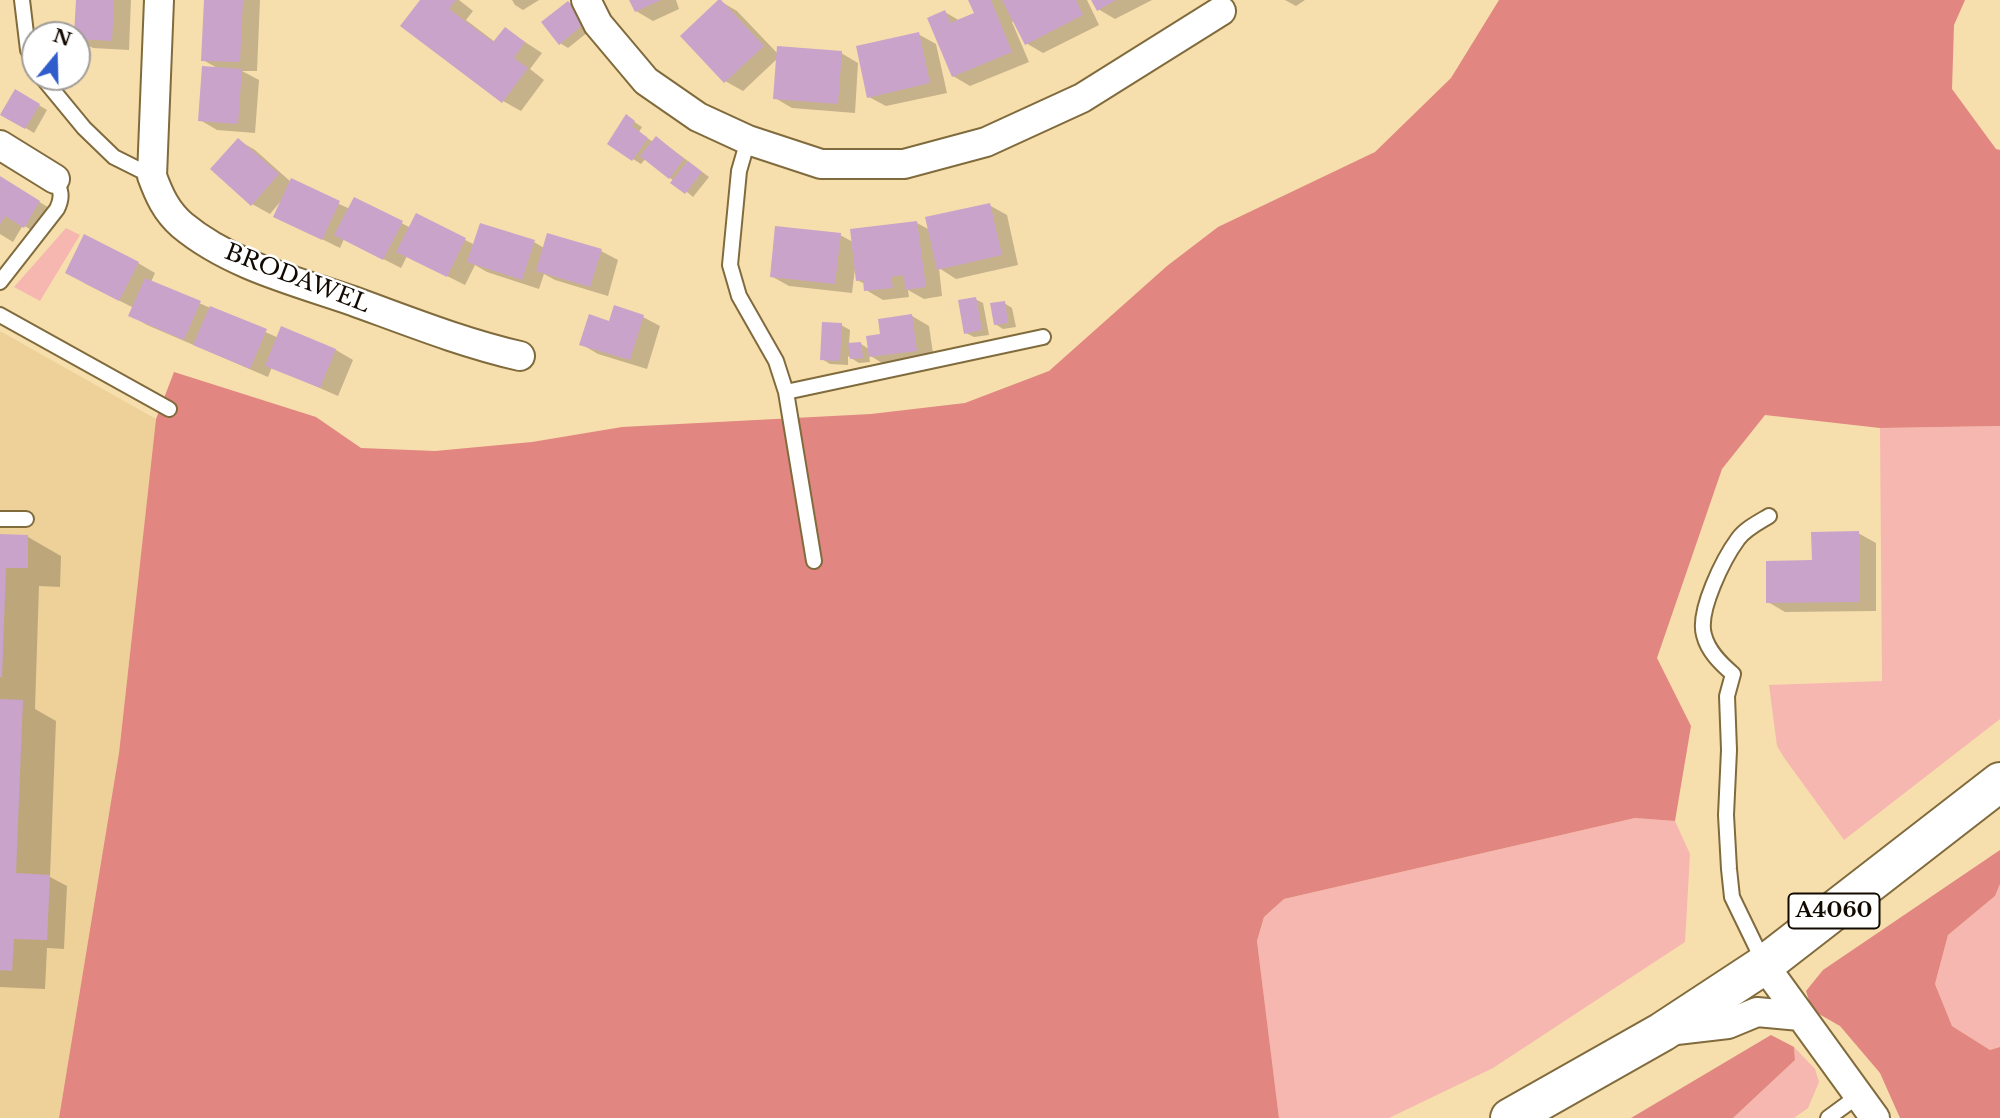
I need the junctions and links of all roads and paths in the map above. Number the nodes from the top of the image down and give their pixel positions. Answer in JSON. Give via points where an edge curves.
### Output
{"nodes":[{"id":1,"x":22,"y":0,"type":"edge"},
{"id":2,"x":159,"y":0,"type":"edge"},
{"id":3,"x":586,"y":0,"type":"edge"},
{"id":4,"x":1221,"y":11,"type":"dead end"},
{"id":5,"x":24,"y":21,"type":"edge"},
{"id":6,"x":53,"y":91,"type":"edge"},
{"id":7,"x":748,"y":141,"type":"junction"},
{"id":8,"x":0,"y":145,"type":"edge"},
{"id":9,"x":152,"y":176,"type":"junction"},
{"id":10,"x":55,"y":179,"type":"joint"},
{"id":11,"x":0,"y":282,"type":"edge"},
{"id":12,"x":0,"y":315,"type":"edge"},
{"id":13,"x":1042,"y":337,"type":"dead end"},
{"id":14,"x":520,"y":356,"type":"dead end"},
{"id":15,"x":786,"y":392,"type":"junction"},
{"id":16,"x":169,"y":409,"type":"dead end"},
{"id":17,"x":1769,"y":516,"type":"dead end"},
{"id":18,"x":0,"y":519,"type":"edge"},
{"id":19,"x":26,"y":519,"type":"dead end"},
{"id":20,"x":814,"y":561,"type":"dead end"},
{"id":21,"x":2000,"y":782,"type":"edge"},
{"id":22,"x":1764,"y":965,"type":"junction"},
{"id":23,"x":1800,"y":1016,"type":"junction"},
{"id":24,"x":1662,"y":1032,"type":"junction"},
{"id":25,"x":1858,"y":1096,"type":"junction"},
{"id":26,"x":1510,"y":1118,"type":"edge"},
{"id":27,"x":1828,"y":1118,"type":"edge"},
{"id":28,"x":1875,"y":1118,"type":"edge"}],
"edges":[{"from":1,"to":5,"type":"lane"},
{"from":2,"to":9,"type":"street","name":"BRODAWEL"},
{"from":3,"to":7,"type":"street","via":[[598,24],[646,81],[698,117]]},
{"from":4,"to":7,"type":"street","via":[[1082,98],[986,142],[904,164],[821,164]]},
{"from":6,"to":9,"type":"lane","via":[[114,157]]},
{"from":7,"to":15,"type":"lane","via":[[739,172],[730,265],[739,296],[776,361]]},
{"from":8,"to":10,"type":"street"},
{"from":9,"to":14,"type":"street","name":"BRODAWEL","via":[[162,203],[182,225],[224,253],[482,348]]},
{"from":10,"to":11,"type":"lane","via":[[62,200]]},
{"from":12,"to":16,"type":"lane"},
{"from":13,"to":15,"type":"lane"},
{"from":15,"to":20,"type":"lane"},
{"from":17,"to":22,"type":"lane","via":[[1740,536],[1720,569],[1706,604],[1703,634],[1717,661],[1733,674],[1727,696],[1729,869],[1732,897]]},
{"from":18,"to":19,"type":"lane"},
{"from":21,"to":22,"type":"highway","number":"A4060"},
{"from":22,"to":23,"type":"street"},
{"from":22,"to":24,"type":"highway","number":"A4060"},
{"from":23,"to":24,"type":"street","via":[[1757,1012],[1728,1024]]},
{"from":23,"to":25,"type":"street"},
{"from":24,"to":26,"type":"highway","number":"A4060"},
{"from":25,"to":27,"type":"lane"},
{"from":25,"to":28,"type":"street"}]}
